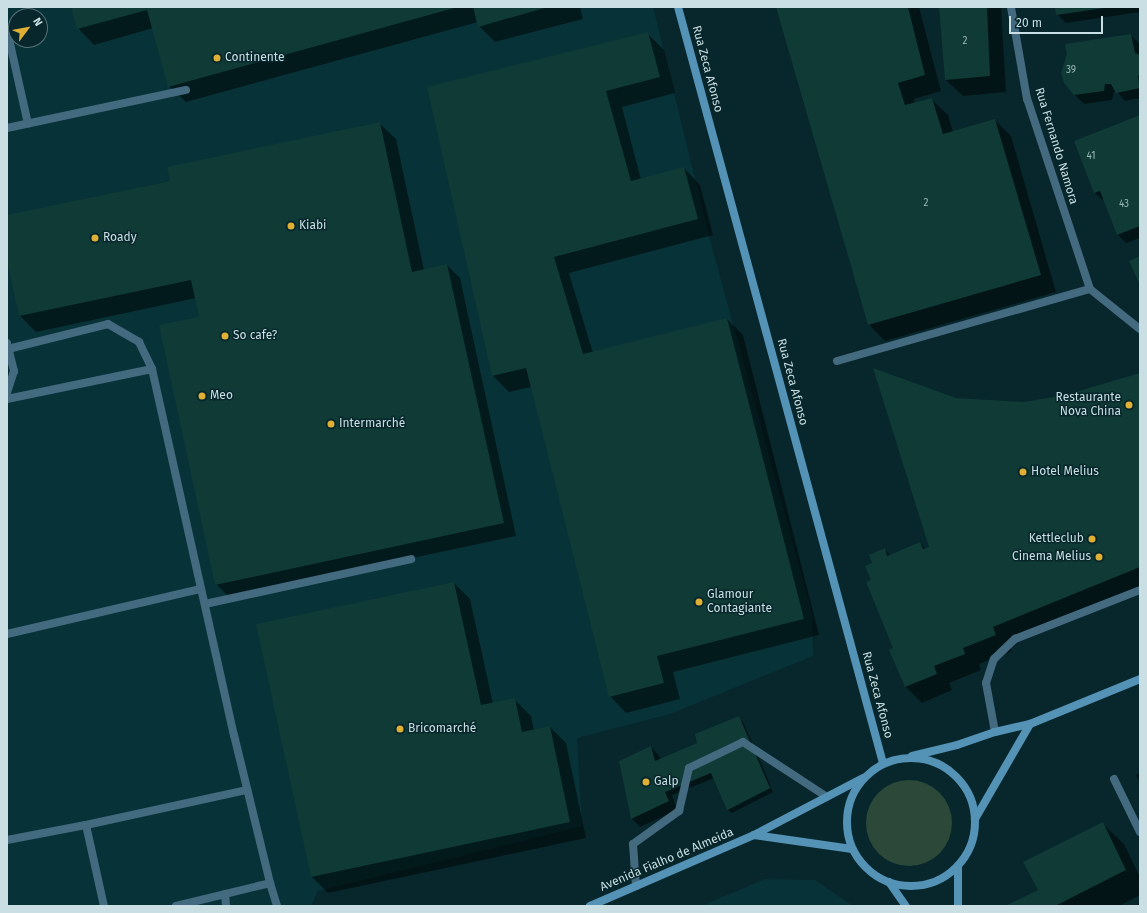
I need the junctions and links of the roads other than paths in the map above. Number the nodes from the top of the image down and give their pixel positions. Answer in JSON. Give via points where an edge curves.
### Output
{"nodes":[{"id":1,"x":678,"y":7,"type":"edge"},
{"id":2,"x":1010,"y":7,"type":"edge"},
{"id":3,"x":7,"y":30,"type":"edge"},
{"id":4,"x":186,"y":90,"type":"dead end"},
{"id":5,"x":28,"y":124,"type":"junction"},
{"id":6,"x":7,"y":128,"type":"edge"},
{"id":7,"x":1090,"y":289,"type":"junction"},
{"id":8,"x":1140,"y":329,"type":"edge"},
{"id":9,"x":8,"y":346,"type":"edge"},
{"id":10,"x":837,"y":361,"type":"dead end"},
{"id":11,"x":152,"y":369,"type":"junction"},
{"id":12,"x":7,"y":392,"type":"edge"},
{"id":13,"x":7,"y":399,"type":"edge"},
{"id":14,"x":411,"y":560,"type":"dead end"},
{"id":15,"x":202,"y":589,"type":"junction"},
{"id":16,"x":1140,"y":590,"type":"edge"},
{"id":17,"x":205,"y":604,"type":"junction"},
{"id":18,"x":7,"y":634,"type":"edge"},
{"id":19,"x":1140,"y":679,"type":"edge"},
{"id":20,"x":1030,"y":724,"type":"junction"},
{"id":21,"x":995,"y":732,"type":"junction"},
{"id":22,"x":908,"y":757,"type":"junction"},
{"id":23,"x":884,"y":763,"type":"junction"},
{"id":24,"x":863,"y":778,"type":"junction"},
{"id":25,"x":1114,"y":779,"type":"dead end"},
{"id":26,"x":247,"y":790,"type":"junction"},
{"id":27,"x":827,"y":797,"type":"junction"},
{"id":28,"x":975,"y":819,"type":"junction"},
{"id":29,"x":86,"y":825,"type":"junction"},
{"id":30,"x":1140,"y":832,"type":"edge"},
{"id":31,"x":754,"y":835,"type":"junction"},
{"id":32,"x":7,"y":840,"type":"edge"},
{"id":33,"x":852,"y":849,"type":"junction"},
{"id":34,"x":958,"y":866,"type":"junction"},
{"id":35,"x":889,"y":882,"type":"junction"},
{"id":36,"x":270,"y":883,"type":"junction"},
{"id":37,"x":636,"y":886,"type":"junction"},
{"id":38,"x":225,"y":894,"type":"junction"},
{"id":39,"x":104,"y":906,"type":"edge"},
{"id":40,"x":176,"y":906,"type":"edge"},
{"id":41,"x":226,"y":906,"type":"edge"},
{"id":42,"x":277,"y":906,"type":"edge"},
{"id":43,"x":590,"y":906,"type":"edge"},
{"id":44,"x":906,"y":906,"type":"edge"},
{"id":45,"x":958,"y":906,"type":"edge"}],
"edges":[{"from":1,"to":23,"type":"main road","name":"Rua Zeca Afonso"},
{"from":2,"to":7,"type":"street","name":"Rua Fernando Namora","via":[[1027,99]]},
{"from":3,"to":5,"type":"street"},
{"from":4,"to":5,"type":"street"},
{"from":5,"to":6,"type":"street"},
{"from":7,"to":8,"type":"street"},
{"from":7,"to":10,"type":"street"},
{"from":9,"to":11,"type":"street","via":[[108,324],[139,342]]},
{"from":9,"to":12,"type":"street","via":[[14,371]]},
{"from":11,"to":13,"type":"street"},
{"from":11,"to":15,"type":"street"},
{"from":14,"to":17,"type":"street"},
{"from":15,"to":17,"type":"street"},
{"from":15,"to":18,"type":"street"},
{"from":16,"to":21,"type":"street","via":[[1015,640],[994,659],[986,683]]},
{"from":17,"to":26,"type":"street"},
{"from":19,"to":20,"type":"main road"},
{"from":20,"to":21,"type":"main road"},
{"from":20,"to":28,"type":"main road"},
{"from":21,"to":22,"type":"main road"},
{"from":22,"to":23,"type":"main road"},
{"from":22,"to":28,"type":"main road","via":[[933,761],[954,774],[969,794]]},
{"from":23,"to":24,"type":"main road"},
{"from":24,"to":27,"type":"main road","name":"Avenida Fialho de Almeida"},
{"from":24,"to":33,"type":"main road","via":[[850,800],[846,824]]},
{"from":25,"to":30,"type":"street"},
{"from":26,"to":29,"type":"street"},
{"from":26,"to":36,"type":"street"},
{"from":27,"to":31,"type":"main road","name":"Avenida Fialho de Almeida"},
{"from":27,"to":37,"type":"street","via":[[743,742],[689,768],[679,811],[633,844]]},
{"from":28,"to":34,"type":"main road","via":[[972,844]]},
{"from":29,"to":32,"type":"street"},
{"from":29,"to":39,"type":"street"},
{"from":31,"to":33,"type":"main road"},
{"from":31,"to":37,"type":"main road","name":"Avenida Fialho de Almeida"},
{"from":33,"to":35,"type":"main road","via":[[868,869]]},
{"from":34,"to":35,"type":"main road","via":[[938,880],[914,886]]},
{"from":34,"to":45,"type":"main road"},
{"from":35,"to":44,"type":"main road"},
{"from":36,"to":38,"type":"street"},
{"from":36,"to":42,"type":"street"},
{"from":37,"to":43,"type":"main road","name":"Avenida Fialho de Almeida"},
{"from":38,"to":40,"type":"street"},
{"from":38,"to":41,"type":"street"}]}
